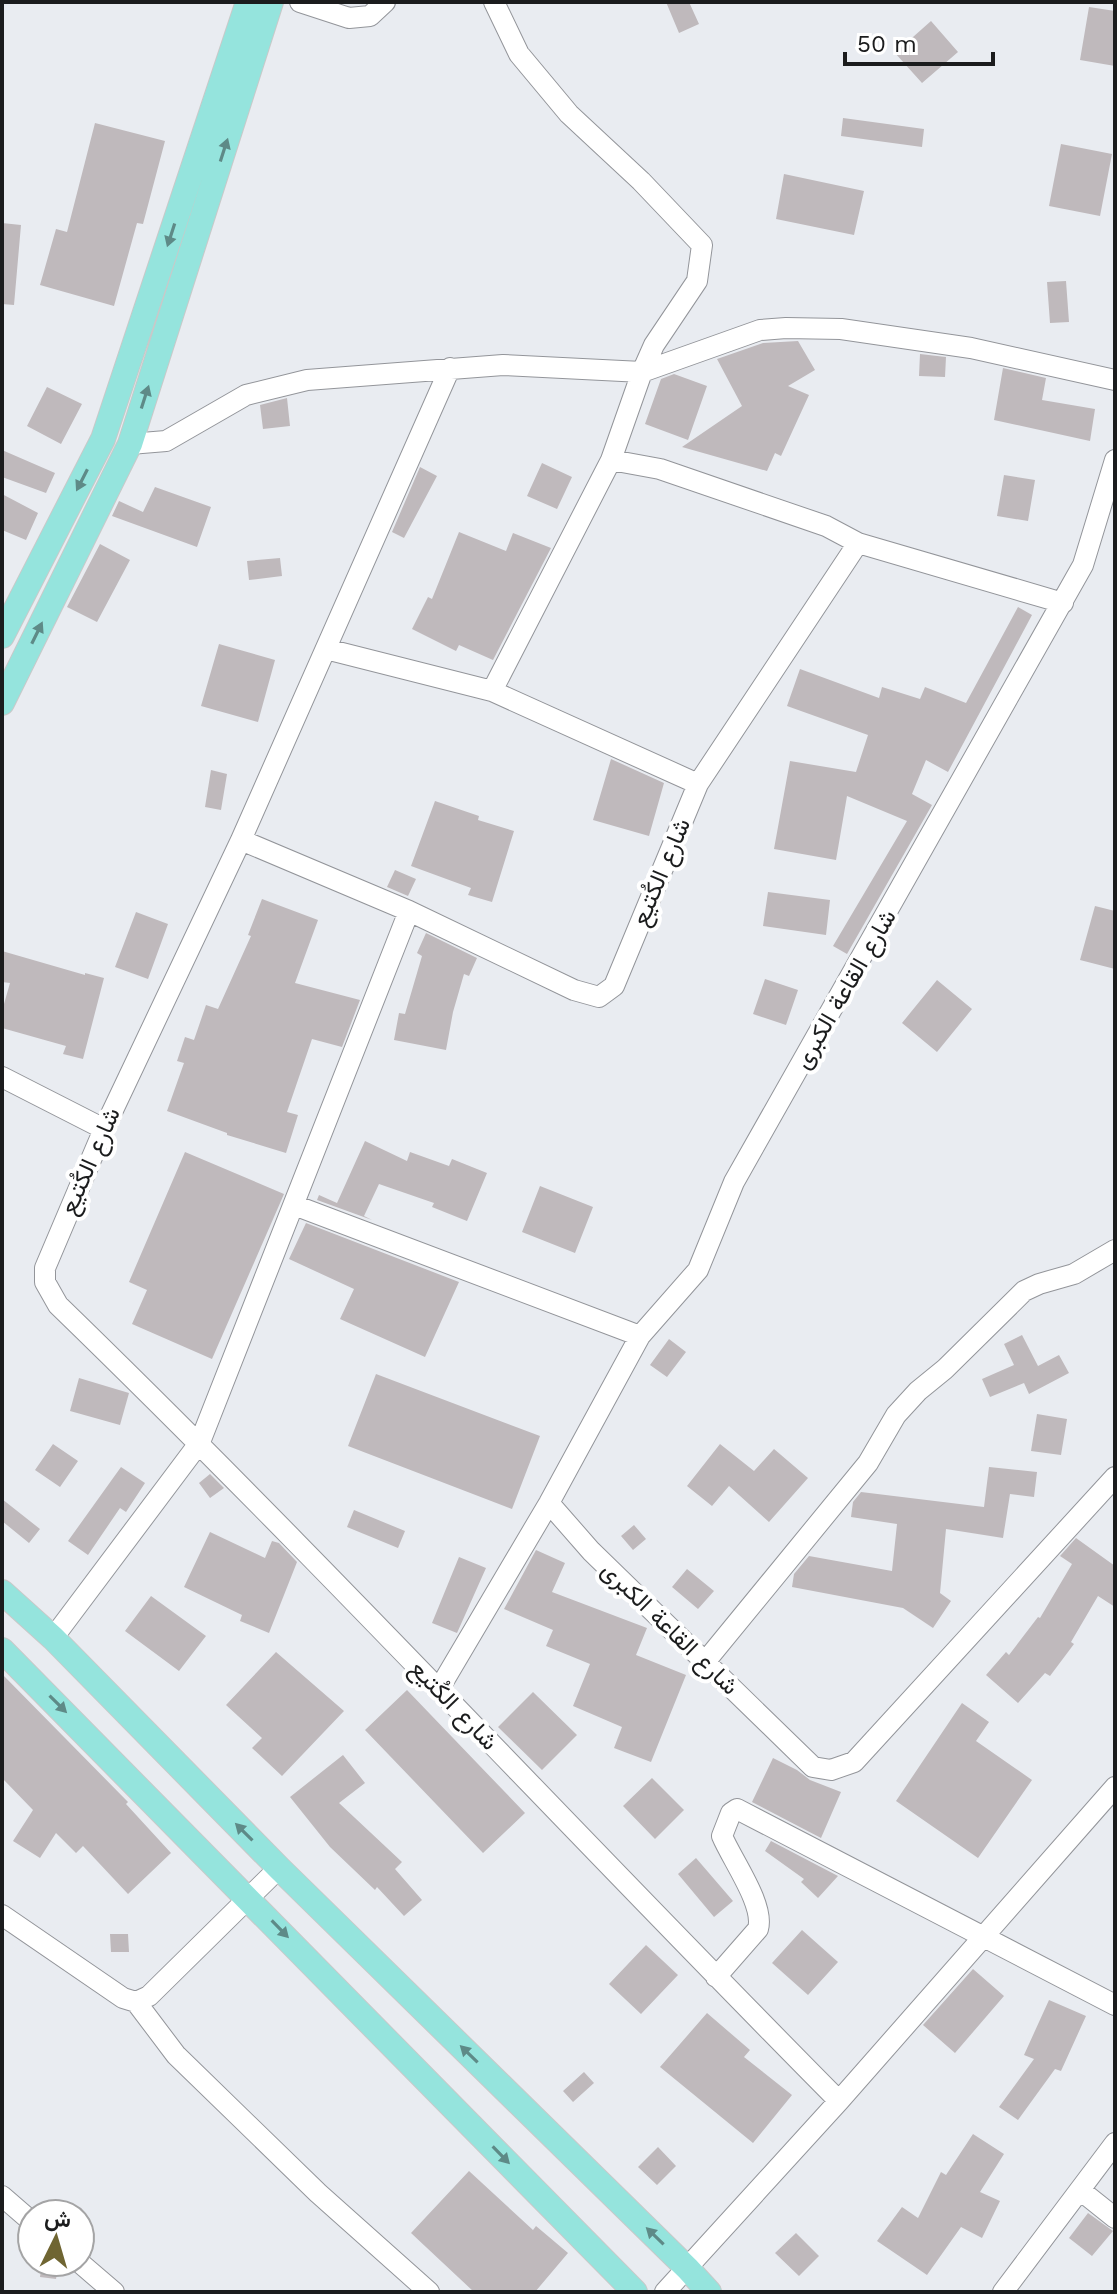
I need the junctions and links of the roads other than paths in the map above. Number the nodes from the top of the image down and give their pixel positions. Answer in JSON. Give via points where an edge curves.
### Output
{"nodes":[{"id":1,"x":248,"y":2,"type":"edge"},
{"id":2,"x":271,"y":2,"type":"edge"},
{"id":3,"x":300,"y":2,"type":"edge"},
{"id":4,"x":385,"y":2,"type":"edge"},
{"id":5,"x":494,"y":2,"type":"edge"},
{"id":6,"x":450,"y":368,"type":"junction"},
{"id":7,"x":642,"y":372,"type":"junction"},
{"id":8,"x":1115,"y":380,"type":"edge"},
{"id":9,"x":130,"y":444,"type":"junction"},
{"id":10,"x":611,"y":460,"type":"junction"},
{"id":11,"x":1115,"y":460,"type":"edge"},
{"id":12,"x":858,"y":543,"type":"junction"},
{"id":13,"x":1063,"y":603,"type":"junction"},
{"id":14,"x":2,"y":636,"type":"edge"},
{"id":15,"x":326,"y":649,"type":"junction"},
{"id":16,"x":492,"y":691,"type":"junction"},
{"id":17,"x":2,"y":703,"type":"edge"},
{"id":18,"x":698,"y":784,"type":"junction"},
{"id":19,"x":241,"y":840,"type":"junction"},
{"id":20,"x":409,"y":911,"type":"junction"},
{"id":21,"x":2,"y":1077,"type":"edge"},
{"id":22,"x":104,"y":1129,"type":"junction"},
{"id":23,"x":294,"y":1205,"type":"junction"},
{"id":24,"x":1115,"y":1250,"type":"edge"},
{"id":25,"x":640,"y":1336,"type":"junction"},
{"id":26,"x":200,"y":1442,"type":"junction"},
{"id":27,"x":1115,"y":1477,"type":"edge"},
{"id":28,"x":549,"y":1503,"type":"junction"},
{"id":29,"x":2,"y":1592,"type":"edge"},
{"id":30,"x":53,"y":1638,"type":"junction"},
{"id":31,"x":2,"y":1650,"type":"edge"},
{"id":32,"x":705,"y":1662,"type":"junction"},
{"id":33,"x":439,"y":1689,"type":"junction"},
{"id":34,"x":1115,"y":1787,"type":"edge"},
{"id":35,"x":279,"y":1868,"type":"junction"},
{"id":36,"x":248,"y":1896,"type":"junction"},
{"id":37,"x":2,"y":1915,"type":"edge"},
{"id":38,"x":984,"y":1937,"type":"junction"},
{"id":39,"x":716,"y":1977,"type":"junction"},
{"id":40,"x":136,"y":2002,"type":"junction"},
{"id":41,"x":1115,"y":2005,"type":"edge"},
{"id":42,"x":839,"y":2101,"type":"junction"},
{"id":43,"x":1115,"y":2143,"type":"edge"},
{"id":44,"x":1080,"y":2190,"type":"junction"},
{"id":45,"x":1115,"y":2218,"type":"edge"},
{"id":46,"x":688,"y":2269,"type":"junction"},
{"id":47,"x":96,"y":2277,"type":"edge"},
{"id":48,"x":114,"y":2292,"type":"edge"},
{"id":49,"x":429,"y":2292,"type":"edge"},
{"id":50,"x":635,"y":2292,"type":"edge"},
{"id":51,"x":665,"y":2292,"type":"edge"},
{"id":52,"x":709,"y":2292,"type":"edge"},
{"id":53,"x":1003,"y":2292,"type":"edge"}],
"edges":[{"from":1,"to":14,"type":"main road","one_way":true,"via":[[103,439]]},
{"from":9,"to":2,"type":"main road","one_way":true},
{"from":3,"to":4,"type":"street","via":[[349,18],[370,16]]},
{"from":5,"to":7,"type":"street","via":[[519,54],[569,114],[702,245],[697,281]]},
{"from":6,"to":7,"type":"street","via":[[503,365]]},
{"from":6,"to":9,"type":"street","via":[[307,380],[246,395],[166,441]]},
{"from":6,"to":15,"type":"street"},
{"from":7,"to":8,"type":"street","via":[[760,330],[841,329],[971,348]]},
{"from":7,"to":10,"type":"street"},
{"from":17,"to":9,"type":"main road","one_way":true},
{"from":10,"to":12,"type":"street","via":[[660,469],[826,526]]},
{"from":10,"to":16,"type":"street"},
{"from":11,"to":13,"type":"street","name":"شارع القاعة الكبرى","via":[[1083,565]]},
{"from":12,"to":13,"type":"street"},
{"from":12,"to":18,"type":"street","name":"شارع الكُتيع"},
{"from":13,"to":25,"type":"street","name":"شارع القاعة الكبرى","via":[[734,1182],[698,1270]]},
{"from":15,"to":16,"type":"street"},
{"from":15,"to":19,"type":"street"},
{"from":16,"to":18,"type":"street"},
{"from":18,"to":20,"type":"street","name":"شارع الكُتيع","via":[[614,986],[599,997]]},
{"from":19,"to":20,"type":"street","name":"شارع الكُتيع"},
{"from":19,"to":22,"type":"street","name":"شارع الكُتيع"},
{"from":20,"to":23,"type":"street"},
{"from":21,"to":22,"type":"street"},
{"from":22,"to":26,"type":"street","name":"شارع الكُتيع","via":[[50,1252],[45,1282],[58,1305]]},
{"from":23,"to":25,"type":"street"},
{"from":23,"to":26,"type":"street"},
{"from":24,"to":32,"type":"street","via":[[1074,1274],[1024,1291],[918,1391],[896,1415],[868,1463]]},
{"from":25,"to":28,"type":"street","name":"شارع القاعة الكبرى"},
{"from":26,"to":30,"type":"street"},
{"from":26,"to":33,"type":"street","name":"شارع الكُتيع"},
{"from":27,"to":32,"type":"street","name":"شارع القاعة الكبرى","via":[[854,1762],[831,1770],[813,1767]]},
{"from":28,"to":32,"type":"street","name":"شارع القاعة الكبرى"},
{"from":28,"to":33,"type":"street","name":"شارع القاعة الكبرى"},
{"from":29,"to":30,"type":"main road"},
{"from":35,"to":30,"type":"main road","one_way":true},
{"from":31,"to":36,"type":"main road","one_way":true},
{"from":33,"to":39,"type":"street","name":"شارع الكُتيع"},
{"from":34,"to":38,"type":"street"},
{"from":35,"to":36,"type":"street"},
{"from":46,"to":35,"type":"main road","one_way":true},
{"from":36,"to":40,"type":"street","via":[[149,1996]]},
{"from":36,"to":50,"type":"main road","one_way":true},
{"from":37,"to":40,"type":"street"},
{"from":38,"to":39,"type":"street","via":[[737,1809],[722,1836],[761,1920]]},
{"from":38,"to":41,"type":"street"},
{"from":38,"to":42,"type":"street"},
{"from":39,"to":42,"type":"street","name":"شارع الكُتيع"},
{"from":40,"to":49,"type":"street","via":[[176,2055]]},
{"from":42,"to":46,"type":"street"},
{"from":43,"to":44,"type":"street"},
{"from":44,"to":45,"type":"street"},
{"from":44,"to":53,"type":"street"},
{"from":46,"to":51,"type":"street"},
{"from":46,"to":52,"type":"main road"},
{"from":47,"to":48,"type":"street"}]}
